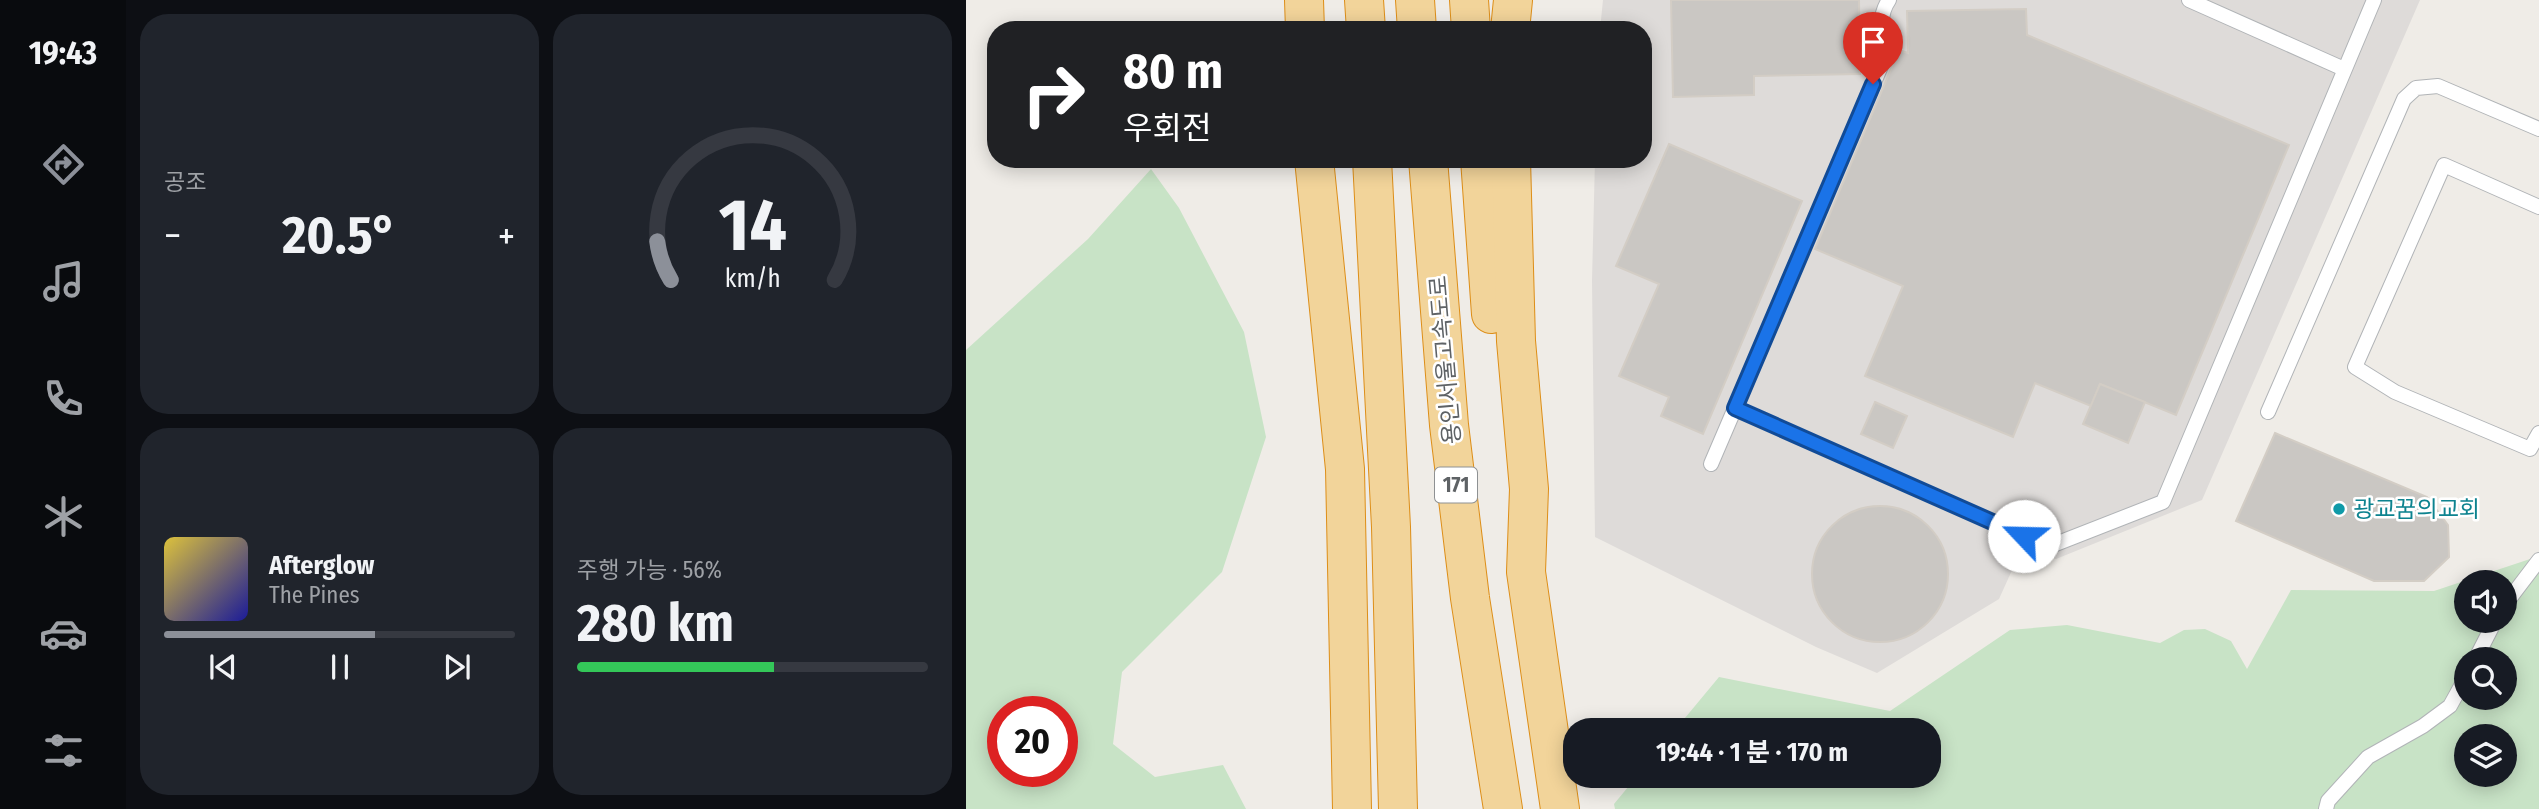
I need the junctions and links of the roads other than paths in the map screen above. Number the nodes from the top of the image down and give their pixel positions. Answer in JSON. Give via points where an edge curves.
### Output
{"nodes":[{"id":1,"x":1304,"y":0,"type":"edge"},
{"id":2,"x":1364,"y":0,"type":"edge"},
{"id":3,"x":1415,"y":0,"type":"edge"},
{"id":4,"x":1469,"y":0,"type":"edge"},
{"id":5,"x":1513,"y":0,"type":"edge"},
{"id":6,"x":1889,"y":0,"type":"edge"},
{"id":7,"x":2189,"y":0,"type":"edge"},
{"id":8,"x":2374,"y":0,"type":"edge"},
{"id":9,"x":1305,"y":21,"type":"edge"},
{"id":10,"x":1365,"y":21,"type":"edge"},
{"id":11,"x":1417,"y":21,"type":"edge"},
{"id":12,"x":1470,"y":21,"type":"edge"},
{"id":13,"x":1511,"y":21,"type":"edge"},
{"id":14,"x":2344,"y":69,"type":"junction"},
{"id":15,"x":2539,"y":129,"type":"edge"},
{"id":16,"x":1315,"y":168,"type":"edge"},
{"id":17,"x":1372,"y":168,"type":"edge"},
{"id":18,"x":1430,"y":168,"type":"edge"},
{"id":19,"x":1481,"y":168,"type":"edge"},
{"id":20,"x":1511,"y":168,"type":"edge"},
{"id":21,"x":2539,"y":207,"type":"edge"},
{"id":22,"x":1735,"y":408,"type":"junction"},
{"id":23,"x":2268,"y":412,"type":"dead end"},
{"id":24,"x":2539,"y":433,"type":"edge"},
{"id":25,"x":1711,"y":464,"type":"dead end"},
{"id":26,"x":2539,"y":560,"type":"edge"},
{"id":27,"x":1526,"y":572,"type":"junction"},
{"id":28,"x":2517,"y":589,"type":"edge"},
{"id":29,"x":2454,"y":699,"type":"edge"},
{"id":30,"x":1352,"y":809,"type":"edge"},
{"id":31,"x":1398,"y":809,"type":"edge"},
{"id":32,"x":1503,"y":809,"type":"edge"},
{"id":33,"x":1560,"y":809,"type":"edge"},
{"id":34,"x":2326,"y":809,"type":"edge"}],
"edges":[{"from":1,"to":9,"type":"highway"},
{"from":2,"to":10,"type":"highway"},
{"from":3,"to":11,"type":"highway"},
{"from":4,"to":12,"type":"highway"},
{"from":5,"to":13,"type":"highway"},
{"from":6,"to":22,"type":"lane","via":[[1881,26],[1884,59]]},
{"from":7,"to":14,"type":"lane"},
{"from":8,"to":14,"type":"lane"},
{"from":14,"to":22,"type":"lane","via":[[2163,502],[2048,547]]},
{"from":15,"to":23,"type":"lane","via":[[2438,86],[2416,88],[2404,99]]},
{"from":16,"to":30,"type":"highway","via":[[1345,469]]},
{"from":17,"to":31,"type":"highway","via":[[1391,527]]},
{"from":18,"to":32,"type":"highway","name":"용인서울고속도로","number":"171","via":[[1449,425]]},
{"from":19,"to":27,"type":"highway","via":[[1501,457]]},
{"from":20,"to":27,"type":"highway","via":[[1516,341],[1529,489]]},
{"from":21,"to":24,"type":"lane","via":[[2444,165],[2355,367],[2395,392],[2530,449]]},
{"from":22,"to":25,"type":"lane"},
{"from":26,"to":28,"type":"lane"},
{"from":27,"to":33,"type":"highway"},
{"from":29,"to":34,"type":"lane","via":[[2423,726],[2368,757]]}]}
